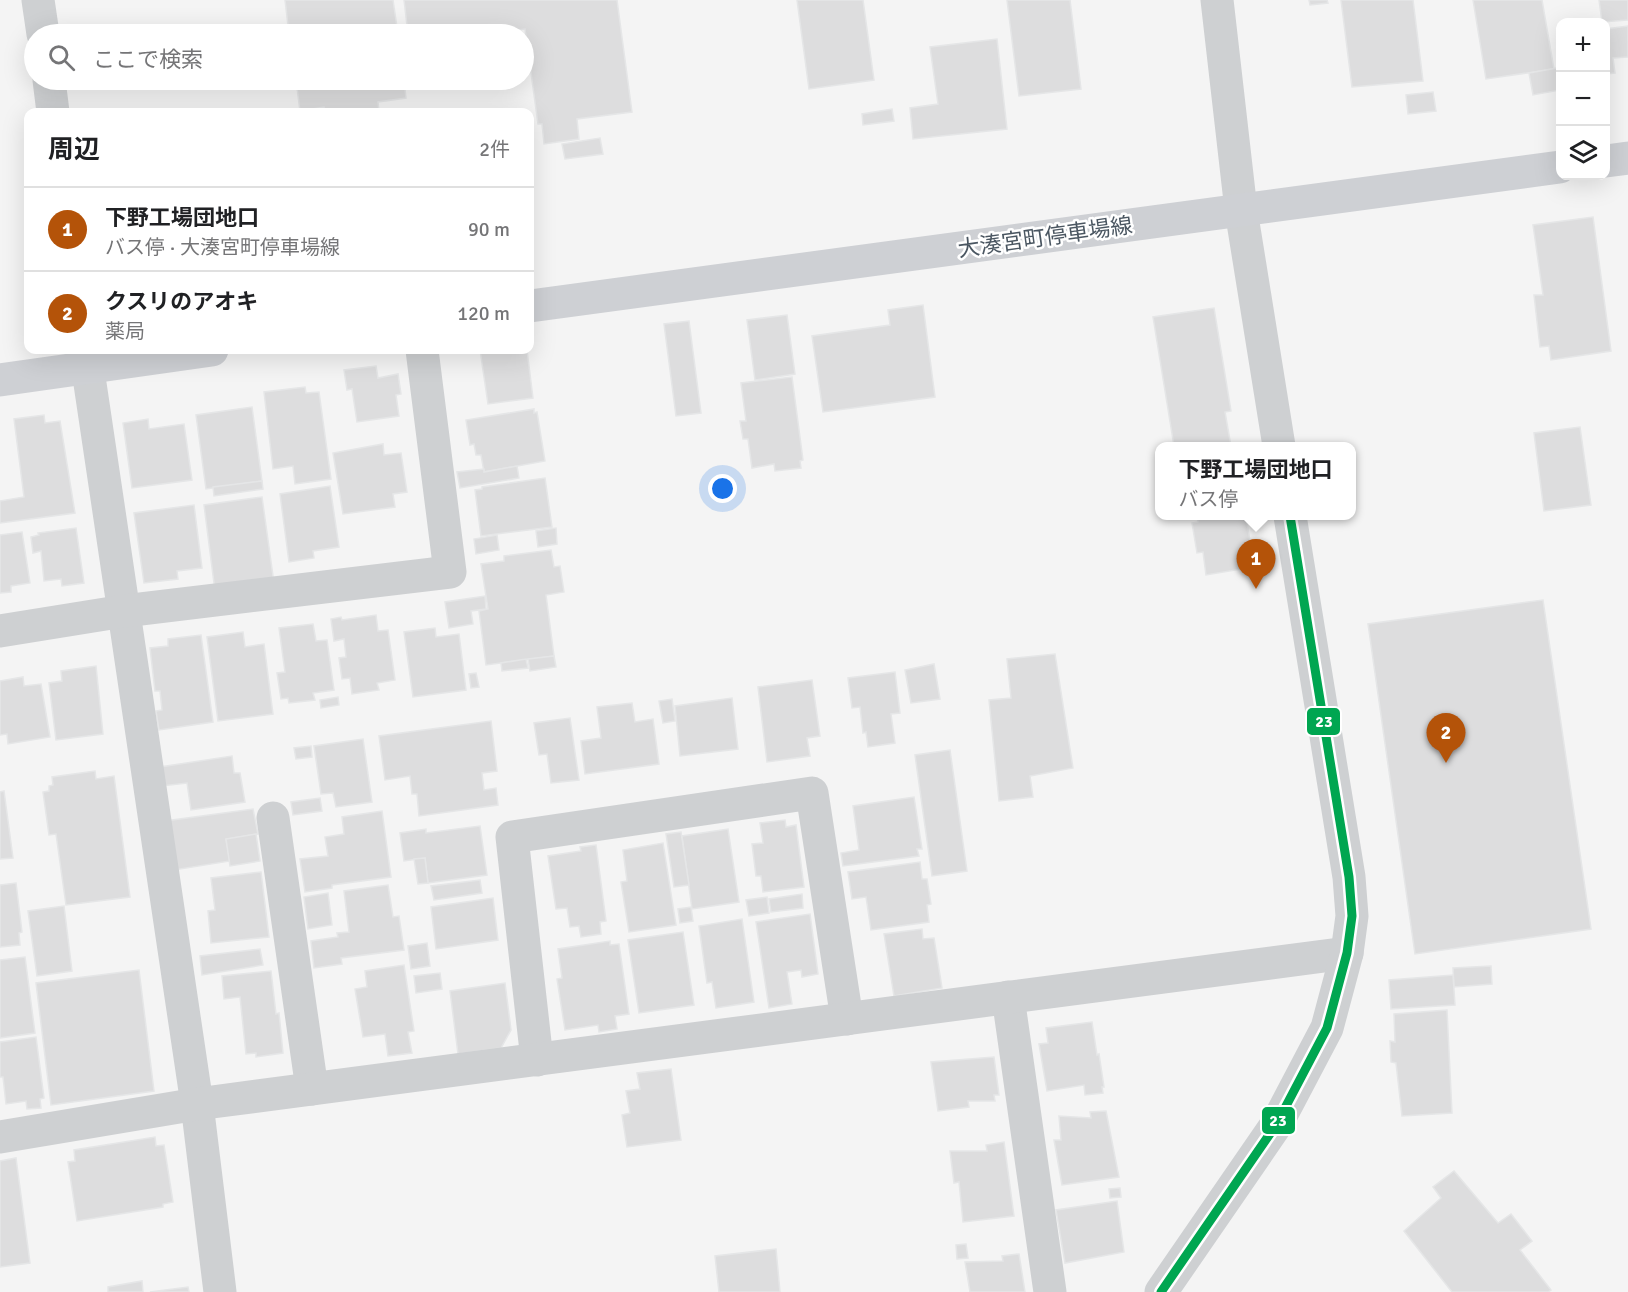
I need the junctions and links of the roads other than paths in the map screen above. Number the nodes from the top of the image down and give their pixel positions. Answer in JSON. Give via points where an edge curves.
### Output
{"nodes":[{"id":1,"x":38,"y":0,"type":"edge"},
{"id":2,"x":1217,"y":0,"type":"edge"},
{"id":3,"x":42,"y":24,"type":"edge"},
{"id":4,"x":50,"y":90,"type":"edge"},
{"id":5,"x":52,"y":108,"type":"edge"},
{"id":6,"x":1628,"y":158,"type":"edge"},
{"id":7,"x":1610,"y":160,"type":"edge"},
{"id":8,"x":1556,"y":168,"type":"edge"},
{"id":9,"x":1241,"y":210,"type":"junction"},
{"id":10,"x":534,"y":305,"type":"edge"},
{"id":11,"x":149,"y":354,"type":"edge"},
{"id":12,"x":423,"y":354,"type":"edge"},
{"id":13,"x":86,"y":358,"type":"edge"},
{"id":14,"x":0,"y":380,"type":"edge"},
{"id":15,"x":1278,"y":442,"type":"edge"},
{"id":16,"x":1291,"y":520,"type":"edge"},
{"id":17,"x":124,"y":611,"type":"junction"},
{"id":18,"x":0,"y":632,"type":"edge"},
{"id":19,"x":273,"y":818,"type":"dead end"},
{"id":20,"x":1347,"y":953,"type":"junction"},
{"id":21,"x":1008,"y":997,"type":"junction"},
{"id":22,"x":847,"y":1019,"type":"junction"},
{"id":23,"x":537,"y":1060,"type":"junction"},
{"id":24,"x":312,"y":1089,"type":"junction"},
{"id":25,"x":197,"y":1104,"type":"junction"},
{"id":26,"x":0,"y":1137,"type":"edge"},
{"id":27,"x":220,"y":1292,"type":"edge"},
{"id":28,"x":1050,"y":1292,"type":"edge"},
{"id":29,"x":1161,"y":1292,"type":"edge"}],
"edges":[{"from":1,"to":3,"type":"street"},
{"from":2,"to":9,"type":"street"},
{"from":4,"to":5,"type":"street"},
{"from":6,"to":7,"type":"main road"},
{"from":8,"to":9,"type":"main road","name":"大湊宮町停車場線"},
{"from":9,"to":10,"type":"main road","name":"大湊宮町停車場線"},
{"from":9,"to":15,"type":"street"},
{"from":11,"to":13,"type":"main road"},
{"from":12,"to":17,"type":"street","via":[[450,572]]},
{"from":13,"to":14,"type":"main road"},
{"from":13,"to":17,"type":"street"},
{"from":16,"to":20,"type":"street","via":[[1349,877],[1352,916]]},
{"from":17,"to":18,"type":"street"},
{"from":17,"to":25,"type":"street"},
{"from":19,"to":24,"type":"street"},
{"from":20,"to":21,"type":"street"},
{"from":20,"to":29,"type":"street","via":[[1327,1028],[1276,1125]]},
{"from":21,"to":22,"type":"street"},
{"from":21,"to":28,"type":"street"},
{"from":22,"to":23,"type":"street"},
{"from":22,"to":23,"type":"street","via":[[812,793],[512,837]]},
{"from":23,"to":24,"type":"street"},
{"from":24,"to":25,"type":"street"},
{"from":25,"to":26,"type":"street"},
{"from":25,"to":27,"type":"street"}]}
